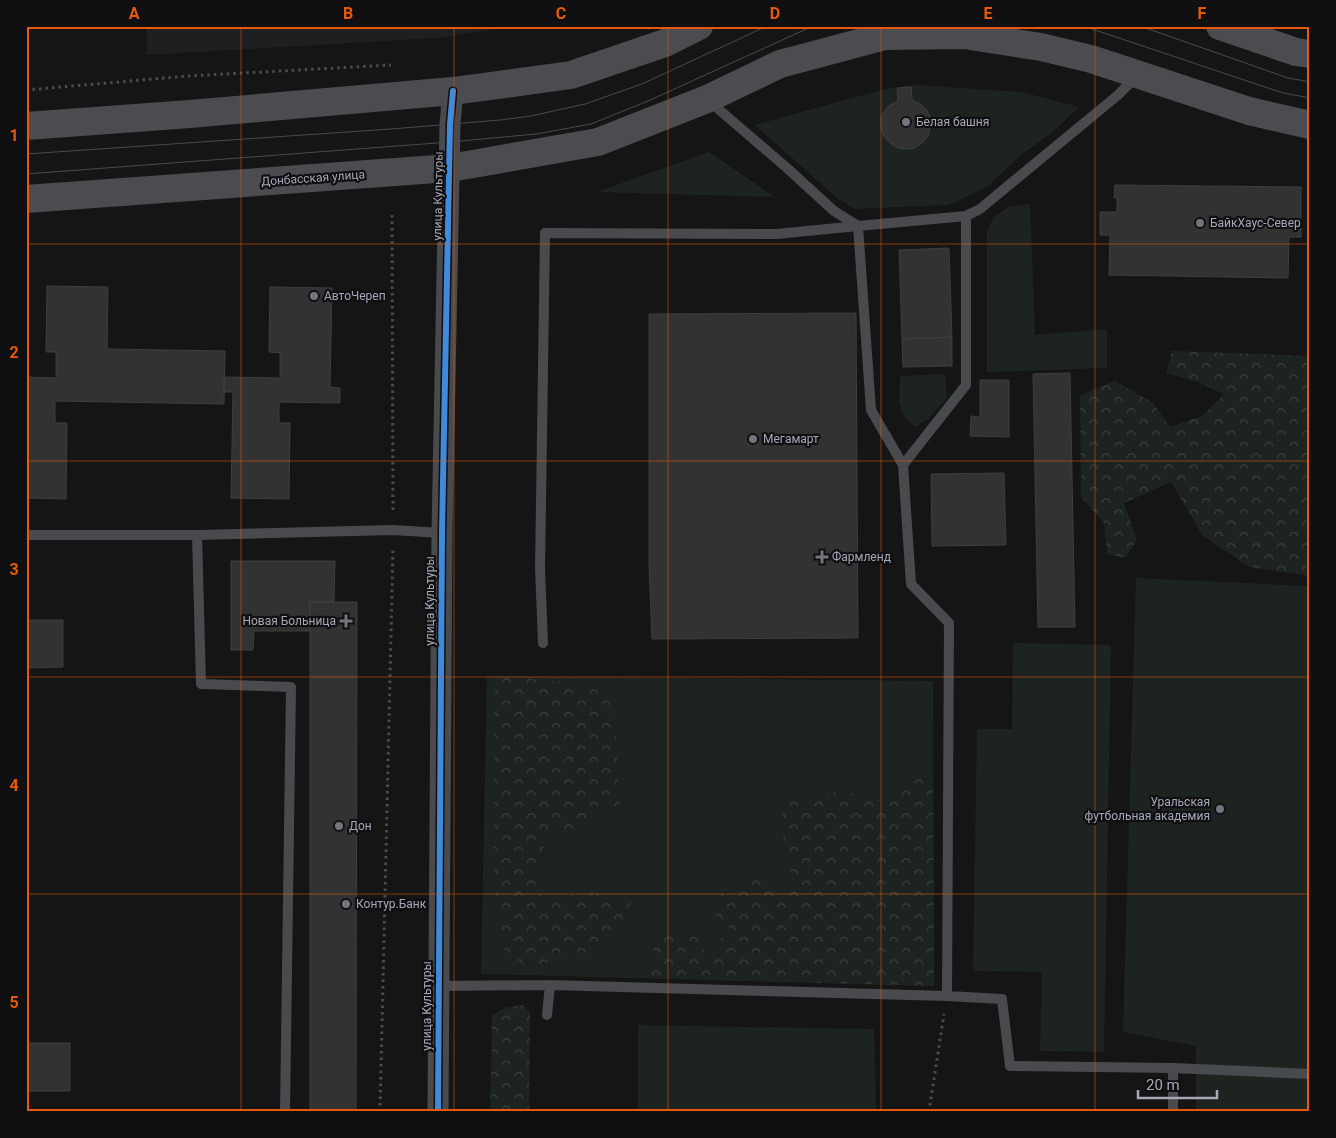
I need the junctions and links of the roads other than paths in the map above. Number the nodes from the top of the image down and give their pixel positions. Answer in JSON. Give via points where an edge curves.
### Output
{"nodes":[{"id":1,"x":700,"y":26,"type":"edge"},
{"id":2,"x":1220,"y":26,"type":"edge"},
{"id":3,"x":1310,"y":54,"type":"edge"},
{"id":4,"x":1139,"y":74,"type":"junction"},
{"id":5,"x":453,"y":91,"type":"junction"},
{"id":6,"x":707,"y":98,"type":"junction"},
{"id":7,"x":1310,"y":125,"type":"edge"},
{"id":8,"x":26,"y":126,"type":"edge"},
{"id":9,"x":450,"y":168,"type":"junction"},
{"id":10,"x":26,"y":199,"type":"edge"},
{"id":11,"x":966,"y":216,"type":"junction"},
{"id":12,"x":858,"y":226,"type":"junction"},
{"id":13,"x":902,"y":465,"type":"junction"},
{"id":14,"x":442,"y":533,"type":"junction"},
{"id":15,"x":26,"y":535,"type":"edge"},
{"id":16,"x":197,"y":535,"type":"junction"},
{"id":17,"x":543,"y":643,"type":"dead end"},
{"id":18,"x":550,"y":985,"type":"junction"},
{"id":19,"x":439,"y":986,"type":"junction"},
{"id":20,"x":947,"y":996,"type":"junction"},
{"id":21,"x":547,"y":1015,"type":"dead end"},
{"id":22,"x":1173,"y":1068,"type":"junction"},
{"id":23,"x":1310,"y":1074,"type":"edge"},
{"id":24,"x":285,"y":1112,"type":"edge"},
{"id":25,"x":438,"y":1112,"type":"edge"},
{"id":26,"x":1173,"y":1112,"type":"edge"}],
"edges":[{"from":1,"to":5,"type":"main road","via":[[665,43],[571,75]]},
{"from":2,"to":3,"type":"main road"},
{"from":4,"to":6,"type":"main road","name":"Донбасская улица","via":[[1041,47],[964,35],[885,36],[780,64]]},
{"from":4,"to":7,"type":"main road","name":"Донбасская улица","via":[[1249,111]]},
{"from":4,"to":11,"type":"lane","via":[[980,209]]},
{"from":5,"to":8,"type":"main road"},
{"from":5,"to":9,"type":"street","name":"улица Культуры"},
{"from":6,"to":9,"type":"main road","name":"Донбасская улица","via":[[598,142]]},
{"from":6,"to":12,"type":"lane","via":[[834,211]]},
{"from":9,"to":10,"type":"main road","name":"Донбасская улица"},
{"from":9,"to":14,"type":"street","name":"улица Культуры"},
{"from":11,"to":12,"type":"lane"},
{"from":11,"to":13,"type":"lane","via":[[966,384]]},
{"from":12,"to":13,"type":"lane","via":[[871,410]]},
{"from":12,"to":17,"type":"lane","via":[[776,234],[545,233],[540,569]]},
{"from":13,"to":20,"type":"lane","via":[[911,584],[949,623]]},
{"from":14,"to":16,"type":"lane","via":[[393,530]]},
{"from":14,"to":19,"type":"street","name":"улица Культуры"},
{"from":15,"to":16,"type":"lane"},
{"from":16,"to":24,"type":"lane","via":[[201,684],[291,687]]},
{"from":18,"to":19,"type":"lane"},
{"from":18,"to":20,"type":"lane"},
{"from":18,"to":21,"type":"lane"},
{"from":19,"to":25,"type":"street","name":"улица Культуры"},
{"from":20,"to":22,"type":"lane","via":[[1002,999],[1010,1066]]},
{"from":22,"to":23,"type":"lane"},
{"from":22,"to":26,"type":"lane"}]}
